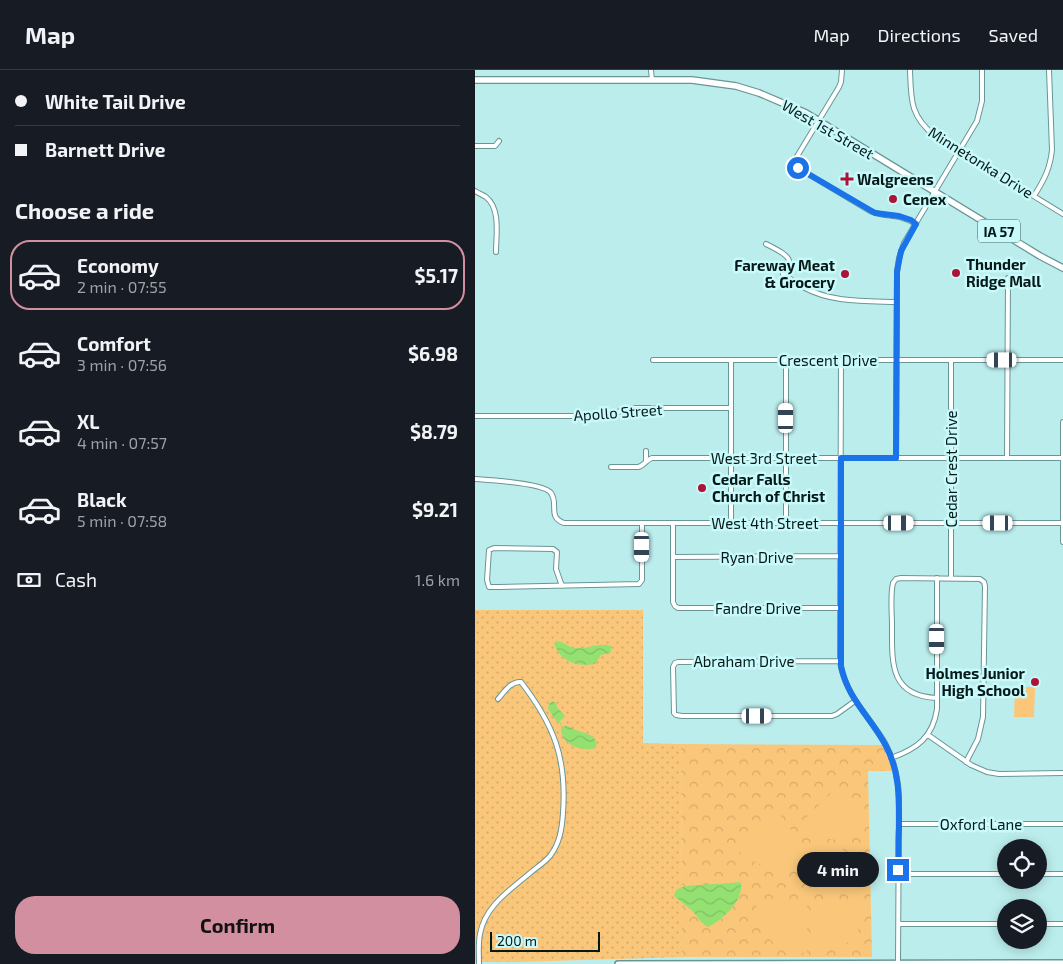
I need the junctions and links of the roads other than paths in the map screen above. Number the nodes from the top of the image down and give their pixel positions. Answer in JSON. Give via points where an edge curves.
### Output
{"nodes":[{"id":1,"x":651,"y":70,"type":"edge"},
{"id":2,"x":842,"y":70,"type":"edge"},
{"id":3,"x":910,"y":70,"type":"edge"},
{"id":4,"x":982,"y":70,"type":"edge"},
{"id":5,"x":1049,"y":70,"type":"edge"},
{"id":6,"x":475,"y":80,"type":"edge"},
{"id":7,"x":652,"y":80,"type":"junction"},
{"id":8,"x":819,"y":121,"type":"junction"},
{"id":9,"x":499,"y":141,"type":"dead end"},
{"id":10,"x":475,"y":146,"type":"edge"},
{"id":11,"x":959,"y":151,"type":"junction"},
{"id":12,"x":475,"y":191,"type":"edge"},
{"id":13,"x":935,"y":192,"type":"junction"},
{"id":14,"x":1034,"y":196,"type":"junction"},
{"id":15,"x":1063,"y":214,"type":"edge"},
{"id":16,"x":916,"y":224,"type":"junction"},
{"id":17,"x":766,"y":244,"type":"dead end"},
{"id":18,"x":496,"y":252,"type":"dead end"},
{"id":19,"x":1063,"y":268,"type":"edge"},
{"id":20,"x":1008,"y":278,"type":"dead end"},
{"id":21,"x":897,"y":302,"type":"junction"},
{"id":22,"x":653,"y":360,"type":"dead end"},
{"id":23,"x":731,"y":360,"type":"junction"},
{"id":24,"x":786,"y":360,"type":"junction"},
{"id":25,"x":841,"y":360,"type":"junction"},
{"id":26,"x":897,"y":360,"type":"junction"},
{"id":27,"x":951,"y":360,"type":"junction"},
{"id":28,"x":1008,"y":360,"type":"junction"},
{"id":29,"x":1063,"y":360,"type":"edge"},
{"id":30,"x":731,"y":408,"type":"junction"},
{"id":31,"x":475,"y":416,"type":"edge"},
{"id":32,"x":1063,"y":422,"type":"edge"},
{"id":33,"x":646,"y":451,"type":"dead end"},
{"id":34,"x":731,"y":458,"type":"junction"},
{"id":35,"x":786,"y":458,"type":"junction"},
{"id":36,"x":841,"y":458,"type":"junction"},
{"id":37,"x":896,"y":458,"type":"junction"},
{"id":38,"x":951,"y":458,"type":"junction"},
{"id":39,"x":1007,"y":458,"type":"junction"},
{"id":40,"x":1063,"y":458,"type":"edge"},
{"id":41,"x":646,"y":462,"type":"junction"},
{"id":42,"x":611,"y":467,"type":"dead end"},
{"id":43,"x":475,"y":479,"type":"edge"},
{"id":44,"x":642,"y":523,"type":"junction"},
{"id":45,"x":673,"y":523,"type":"junction"},
{"id":46,"x":731,"y":523,"type":"junction"},
{"id":47,"x":786,"y":523,"type":"junction"},
{"id":48,"x":841,"y":523,"type":"junction"},
{"id":49,"x":951,"y":523,"type":"junction"},
{"id":50,"x":1063,"y":523,"type":"edge"},
{"id":51,"x":1063,"y":542,"type":"edge"},
{"id":52,"x":840,"y":556,"type":"junction"},
{"id":53,"x":673,"y":557,"type":"junction"},
{"id":54,"x":937,"y":578,"type":"junction"},
{"id":55,"x":951,"y":578,"type":"junction"},
{"id":56,"x":562,"y":586,"type":"junction"},
{"id":57,"x":840,"y":608,"type":"junction"},
{"id":58,"x":840,"y":661,"type":"junction"},
{"id":59,"x":937,"y":698,"type":"junction"},
{"id":60,"x":498,"y":699,"type":"dead end"},
{"id":61,"x":855,"y":701,"type":"junction"},
{"id":62,"x":927,"y":735,"type":"junction"},
{"id":63,"x":891,"y":758,"type":"junction"},
{"id":64,"x":967,"y":762,"type":"junction"},
{"id":65,"x":1063,"y":773,"type":"edge"},
{"id":66,"x":899,"y":824,"type":"junction"},
{"id":67,"x":1063,"y":824,"type":"edge"},
{"id":68,"x":898,"y":874,"type":"junction"},
{"id":69,"x":997,"y":874,"type":"edge"},
{"id":70,"x":1047,"y":874,"type":"edge"},
{"id":71,"x":1063,"y":874,"type":"edge"},
{"id":72,"x":899,"y":924,"type":"junction"},
{"id":73,"x":997,"y":924,"type":"edge"},
{"id":74,"x":1047,"y":924,"type":"edge"},
{"id":75,"x":1063,"y":924,"type":"edge"},
{"id":76,"x":899,"y":963,"type":"junction"},
{"id":77,"x":1063,"y":963,"type":"edge"},
{"id":78,"x":479,"y":964,"type":"edge"},
{"id":79,"x":618,"y":964,"type":"edge"},
{"id":80,"x":742,"y":964,"type":"edge"}],
"edges":[{"from":1,"to":7,"type":"street"},
{"from":2,"to":8,"type":"street","via":[[839,87]]},
{"from":3,"to":11,"type":"street","name":"Minnetonka Drive","via":[[911,99],[916,116],[931,133]]},
{"from":4,"to":11,"type":"street","via":[[980,114]]},
{"from":5,"to":14,"type":"street","via":[[1052,150],[1047,172]]},
{"from":6,"to":7,"type":"main road","name":"West 1st Street","number":"IA 57"},
{"from":7,"to":8,"type":"main road","name":"West 1st Street","number":"IA 57","via":[[736,86],[759,92]]},
{"from":8,"to":13,"type":"main road","name":"West 1st Street","number":"IA 57"},
{"from":8,"to":16,"type":"street","via":[[796,158],[798,168],[875,213],[899,216]]},
{"from":9,"to":10,"type":"street","via":[[495,146]]},
{"from":11,"to":13,"type":"street"},
{"from":11,"to":14,"type":"street","name":"Minnetonka Drive"},
{"from":12,"to":18,"type":"street","via":[[487,198],[493,208]]},
{"from":13,"to":16,"type":"street"},
{"from":13,"to":19,"type":"main road","name":"West 1st Street","number":"IA 57"},
{"from":14,"to":15,"type":"street","name":"Minnetonka Drive"},
{"from":16,"to":21,"type":"street","via":[[899,258]]},
{"from":17,"to":21,"type":"street","via":[[787,256],[789,264],[783,274],[803,287],[837,299]]},
{"from":20,"to":28,"type":"street"},
{"from":21,"to":26,"type":"street"},
{"from":22,"to":23,"type":"street","name":"Crescent Drive"},
{"from":23,"to":24,"type":"street","name":"Crescent Drive"},
{"from":23,"to":30,"type":"street"},
{"from":24,"to":25,"type":"street","name":"Crescent Drive"},
{"from":24,"to":35,"type":"street"},
{"from":25,"to":26,"type":"street","name":"Crescent Drive"},
{"from":25,"to":36,"type":"street"},
{"from":26,"to":27,"type":"street","name":"Crescent Drive"},
{"from":26,"to":37,"type":"street"},
{"from":27,"to":28,"type":"street","name":"Crescent Drive"},
{"from":27,"to":38,"type":"street","name":"Cedar Crest Drive"},
{"from":28,"to":29,"type":"street","name":"Crescent Drive"},
{"from":28,"to":39,"type":"street"},
{"from":30,"to":31,"type":"street","name":"Apollo Street","via":[[632,408],[599,416]]},
{"from":30,"to":34,"type":"street"},
{"from":32,"to":40,"type":"street"},
{"from":33,"to":41,"type":"street"},
{"from":34,"to":35,"type":"street","name":"West 3rd Street"},
{"from":34,"to":41,"type":"street","name":"West 3rd Street","via":[[652,458]]},
{"from":34,"to":46,"type":"street"},
{"from":35,"to":36,"type":"street","name":"West 3rd Street"},
{"from":35,"to":47,"type":"street"},
{"from":36,"to":37,"type":"street","name":"West 3rd Street"},
{"from":36,"to":48,"type":"street"},
{"from":37,"to":38,"type":"street","name":"West 3rd Street"},
{"from":38,"to":39,"type":"street","name":"West 3rd Street"},
{"from":38,"to":49,"type":"street","name":"Cedar Crest Drive"},
{"from":39,"to":40,"type":"street","name":"West 3rd Street"},
{"from":40,"to":50,"type":"street"},
{"from":41,"to":42,"type":"street","name":"West 3rd Street","via":[[638,467]]},
{"from":43,"to":44,"type":"street","name":"West 4th Street","via":[[547,489],[553,496],[554,515],[564,523]]},
{"from":44,"to":45,"type":"street","name":"West 4th Street"},
{"from":44,"to":56,"type":"street","via":[[643,580],[639,584]]},
{"from":45,"to":46,"type":"street","name":"West 4th Street"},
{"from":45,"to":53,"type":"street"},
{"from":46,"to":47,"type":"street","name":"West 4th Street"},
{"from":47,"to":48,"type":"street","name":"West 4th Street"},
{"from":48,"to":49,"type":"street","name":"West 4th Street"},
{"from":48,"to":52,"type":"street"},
{"from":49,"to":50,"type":"street","name":"West 4th Street"},
{"from":49,"to":55,"type":"street","name":"Cedar Crest Drive"},
{"from":50,"to":51,"type":"street"},
{"from":52,"to":53,"type":"street","name":"Ryan Drive"},
{"from":52,"to":57,"type":"street"},
{"from":53,"to":57,"type":"street","name":"Fandre Drive","via":[[673,602],[681,608]]},
{"from":54,"to":55,"type":"street"},
{"from":54,"to":59,"type":"street"},
{"from":54,"to":59,"type":"street","via":[[899,578],[892,586],[892,658],[896,674],[912,692],[922,697]]},
{"from":55,"to":64,"type":"street","via":[[977,578],[985,586],[983,717],[978,739]]},
{"from":56,"to":56,"type":"street","via":[[556,569],[557,552],[553,549],[489,550],[489,587]]},
{"from":57,"to":58,"type":"street"},
{"from":58,"to":61,"type":"street","via":[[845,683]]},
{"from":58,"to":61,"type":"street","name":"Abraham Drive","via":[[678,662],[673,667],[674,713],[678,716],[832,716]]},
{"from":59,"to":62,"type":"street","via":[[935,720]]},
{"from":60,"to":78,"type":"street","via":[[512,684],[521,682],[544,714],[560,756],[563,810],[560,834],[550,856],[497,902],[486,917],[480,933]]},
{"from":61,"to":63,"type":"street"},
{"from":62,"to":63,"type":"street","via":[[909,751]]},
{"from":62,"to":64,"type":"street"},
{"from":63,"to":66,"type":"street","via":[[899,788]]},
{"from":64,"to":65,"type":"street","via":[[999,774]]},
{"from":66,"to":67,"type":"street","name":"Oxford Lane"},
{"from":66,"to":68,"type":"street"},
{"from":68,"to":69,"type":"street"},
{"from":68,"to":72,"type":"street"},
{"from":70,"to":71,"type":"street"},
{"from":72,"to":73,"type":"street"},
{"from":72,"to":76,"type":"street"},
{"from":74,"to":75,"type":"street"},
{"from":76,"to":77,"type":"main road"},
{"from":76,"to":80,"type":"main road"},
{"from":79,"to":80,"type":"main road"}]}
